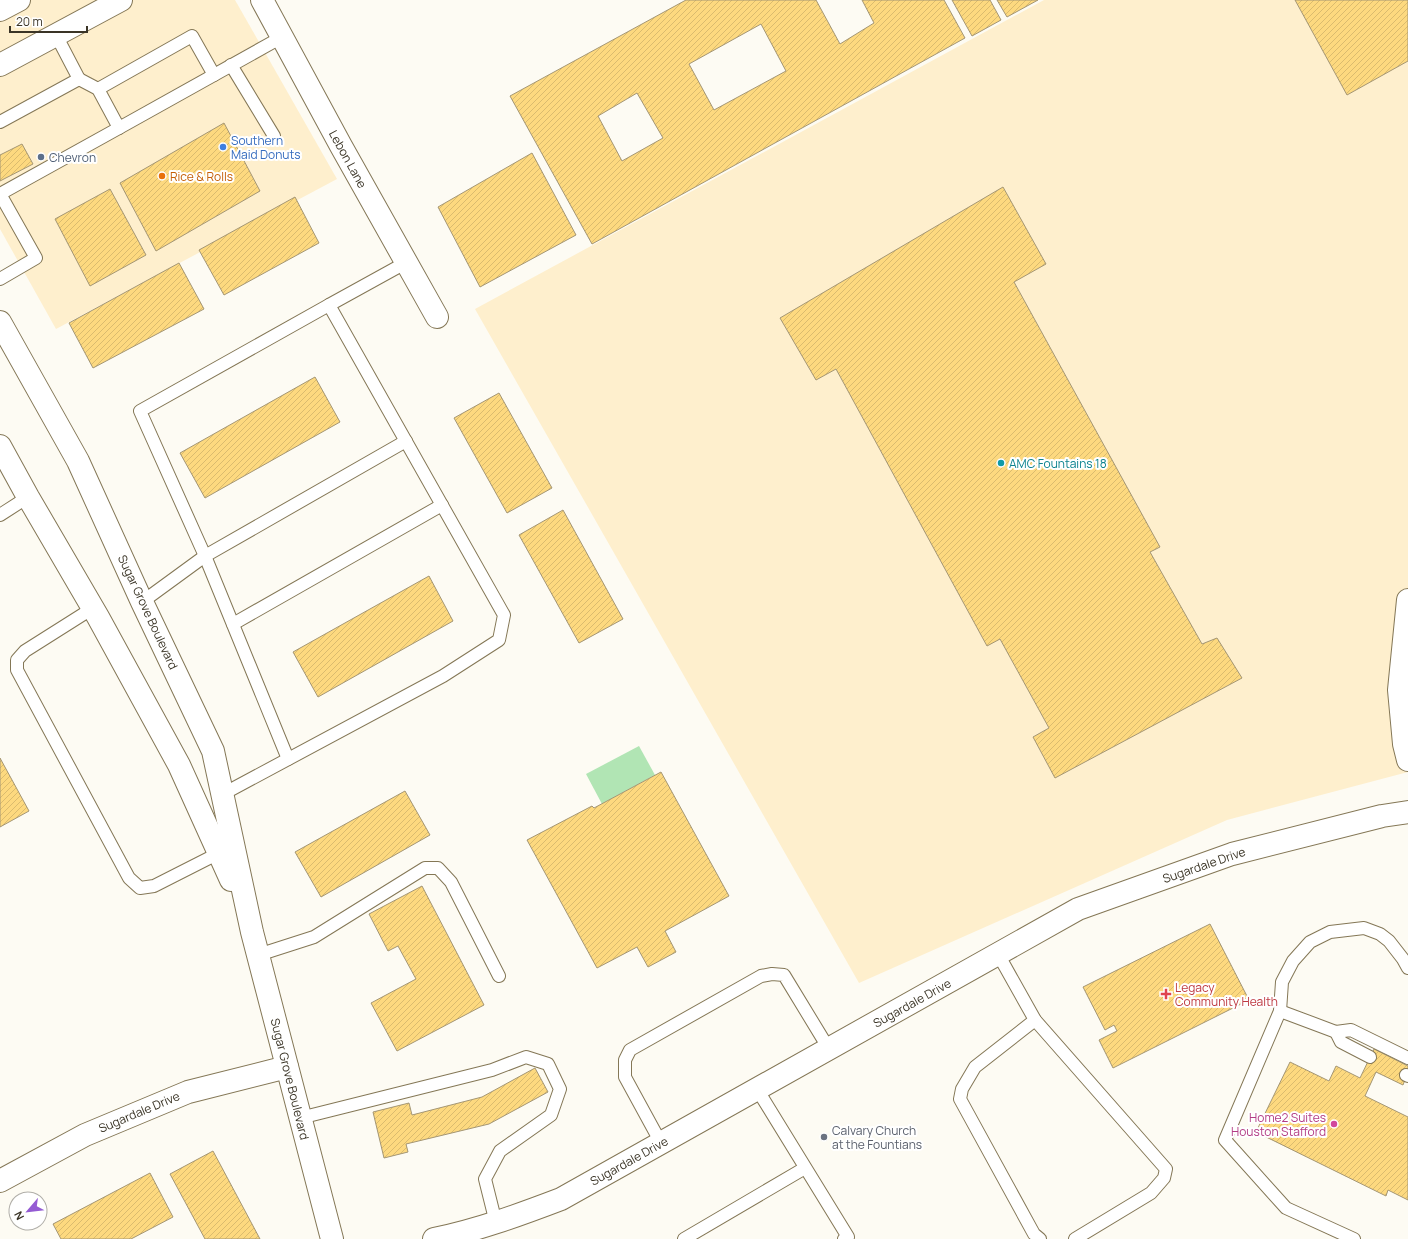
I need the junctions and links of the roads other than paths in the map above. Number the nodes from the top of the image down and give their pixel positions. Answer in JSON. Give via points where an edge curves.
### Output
{"nodes":[{"id":1,"x":19,"y":0,"type":"edge"},
{"id":2,"x":121,"y":0,"type":"edge"},
{"id":3,"x":262,"y":0,"type":"edge"},
{"id":4,"x":0,"y":10,"type":"edge"},
{"id":5,"x":56,"y":35,"type":"junction"},
{"id":6,"x":282,"y":37,"type":"junction"},
{"id":7,"x":0,"y":65,"type":"edge"},
{"id":8,"x":231,"y":65,"type":"junction"},
{"id":9,"x":214,"y":75,"type":"junction"},
{"id":10,"x":79,"y":79,"type":"junction"},
{"id":11,"x":98,"y":89,"type":"junction"},
{"id":12,"x":1,"y":119,"type":"edge"},
{"id":13,"x":120,"y":128,"type":"junction"},
{"id":14,"x":274,"y":136,"type":"dead end"},
{"id":15,"x":0,"y":194,"type":"edge"},
{"id":16,"x":406,"y":262,"type":"junction"},
{"id":17,"x":0,"y":279,"type":"edge"},
{"id":18,"x":329,"y":305,"type":"junction"},
{"id":19,"x":437,"y":317,"type":"dead end"},
{"id":20,"x":0,"y":322,"type":"edge"},
{"id":21,"x":406,"y":442,"type":"junction"},
{"id":22,"x":0,"y":446,"type":"edge"},
{"id":23,"x":28,"y":497,"type":"junction"},
{"id":24,"x":442,"y":505,"type":"junction"},
{"id":25,"x":0,"y":515,"type":"edge"},
{"id":26,"x":205,"y":556,"type":"junction"},
{"id":27,"x":1408,"y":600,"type":"edge"},
{"id":28,"x":142,"y":602,"type":"junction"},
{"id":29,"x":93,"y":608,"type":"junction"},
{"id":30,"x":233,"y":624,"type":"junction"},
{"id":31,"x":288,"y":759,"type":"junction"},
{"id":32,"x":1408,"y":760,"type":"edge"},
{"id":33,"x":222,"y":794,"type":"junction"},
{"id":34,"x":1408,"y":812,"type":"edge"},
{"id":35,"x":226,"y":850,"type":"junction"},
{"id":36,"x":998,"y":954,"type":"junction"},
{"id":37,"x":258,"y":955,"type":"junction"},
{"id":38,"x":1408,"y":968,"type":"edge"},
{"id":39,"x":499,"y":976,"type":"dead end"},
{"id":40,"x":1280,"y":1011,"type":"junction"},
{"id":41,"x":1035,"y":1020,"type":"junction"},
{"id":42,"x":1336,"y":1032,"type":"junction"},
{"id":43,"x":829,"y":1049,"type":"junction"},
{"id":44,"x":1370,"y":1057,"type":"dead end"},
{"id":45,"x":1408,"y":1058,"type":"edge"},
{"id":46,"x":287,"y":1067,"type":"junction"},
{"id":47,"x":757,"y":1090,"type":"junction"},
{"id":48,"x":300,"y":1118,"type":"junction"},
{"id":49,"x":661,"y":1143,"type":"junction"},
{"id":50,"x":805,"y":1168,"type":"junction"},
{"id":51,"x":0,"y":1181,"type":"edge"},
{"id":52,"x":496,"y":1223,"type":"junction"},
{"id":53,"x":847,"y":1238,"type":"edge"},
{"id":54,"x":332,"y":1239,"type":"edge"},
{"id":55,"x":434,"y":1239,"type":"edge"},
{"id":56,"x":684,"y":1239,"type":"edge"},
{"id":57,"x":1040,"y":1239,"type":"edge"},
{"id":58,"x":1075,"y":1239,"type":"edge"},
{"id":59,"x":1354,"y":1239,"type":"edge"}],
"edges":[{"from":1,"to":4,"type":"street"},
{"from":2,"to":5,"type":"street"},
{"from":3,"to":6,"type":"street","name":"Lebon Lane"},
{"from":5,"to":7,"type":"street"},
{"from":5,"to":10,"type":"lane"},
{"from":6,"to":8,"type":"lane"},
{"from":6,"to":16,"type":"street","name":"Lebon Lane"},
{"from":8,"to":9,"type":"lane"},
{"from":8,"to":14,"type":"lane"},
{"from":9,"to":11,"type":"lane","via":[[192,36]]},
{"from":9,"to":13,"type":"lane"},
{"from":10,"to":11,"type":"lane"},
{"from":10,"to":12,"type":"lane"},
{"from":11,"to":13,"type":"lane"},
{"from":13,"to":15,"type":"lane"},
{"from":15,"to":17,"type":"lane","via":[[36,258]]},
{"from":16,"to":18,"type":"lane"},
{"from":16,"to":19,"type":"street","name":"Lebon Lane"},
{"from":18,"to":21,"type":"lane"},
{"from":18,"to":26,"type":"lane","via":[[140,411]]},
{"from":20,"to":28,"type":"street","name":"Sugar Grove Boulevard","via":[[78,461]]},
{"from":21,"to":24,"type":"lane"},
{"from":21,"to":26,"type":"lane"},
{"from":22,"to":23,"type":"street","name":"Sugar Grove Boulevard"},
{"from":23,"to":25,"type":"lane"},
{"from":23,"to":29,"type":"street","name":"Sugar Grove Boulevard"},
{"from":24,"to":30,"type":"lane"},
{"from":24,"to":31,"type":"lane","via":[[504,615],[499,640],[443,676]]},
{"from":26,"to":28,"type":"lane"},
{"from":26,"to":30,"type":"lane"},
{"from":27,"to":32,"type":"street","via":[[1399,690]]},
{"from":28,"to":33,"type":"street","name":"Sugar Grove Boulevard","via":[[213,751]]},
{"from":29,"to":35,"type":"street","name":"Sugar Grove Boulevard"},
{"from":29,"to":35,"type":"lane","via":[[24,651],[17,660],[16,670],[129,878],[140,888],[154,886]]},
{"from":30,"to":31,"type":"lane"},
{"from":31,"to":33,"type":"lane"},
{"from":33,"to":35,"type":"street","name":"Sugar Grove Boulevard"},
{"from":34,"to":36,"type":"street","name":"Sugardale Drive","via":[[1382,816],[1232,854],[1078,909]]},
{"from":35,"to":37,"type":"street","name":"Sugar Grove Boulevard"},
{"from":36,"to":41,"type":"lane"},
{"from":36,"to":43,"type":"street","name":"Sugardale Drive"},
{"from":37,"to":39,"type":"lane","via":[[314,937],[425,868],[438,868],[451,882]]},
{"from":37,"to":46,"type":"street","name":"Sugar Grove Boulevard"},
{"from":38,"to":40,"type":"lane","via":[[1389,941],[1380,934],[1364,928],[1330,932],[1310,942],[1293,961],[1282,982]]},
{"from":40,"to":42,"type":"lane"},
{"from":40,"to":59,"type":"lane","via":[[1225,1140],[1286,1208]]},
{"from":41,"to":57,"type":"lane","via":[[975,1067],[962,1089],[960,1099],[1034,1234]]},
{"from":41,"to":58,"type":"lane","via":[[1166,1169],[1164,1178],[1151,1193]]},
{"from":42,"to":44,"type":"lane","via":[[1341,1042]]},
{"from":42,"to":45,"type":"lane","via":[[1351,1030]]},
{"from":43,"to":47,"type":"street","name":"Sugardale Drive"},
{"from":43,"to":49,"type":"lane","via":[[784,975],[761,976],[630,1050],[625,1060],[625,1077]]},
{"from":46,"to":48,"type":"street","name":"Sugar Grove Boulevard"},
{"from":46,"to":51,"type":"street","name":"Sugardale Drive","via":[[188,1092],[85,1136]]},
{"from":47,"to":49,"type":"street","name":"Sugardale Drive"},
{"from":47,"to":50,"type":"lane"},
{"from":48,"to":52,"type":"lane","via":[[492,1070],[526,1057],[548,1064],[560,1089],[551,1115],[500,1151],[485,1179]]},
{"from":48,"to":54,"type":"street","name":"Sugar Grove Boulevard"},
{"from":49,"to":52,"type":"street","name":"Sugardale Drive","via":[[561,1199]]},
{"from":50,"to":53,"type":"lane"},
{"from":50,"to":56,"type":"lane"},
{"from":52,"to":55,"type":"street","name":"Sugardale Drive"}]}
